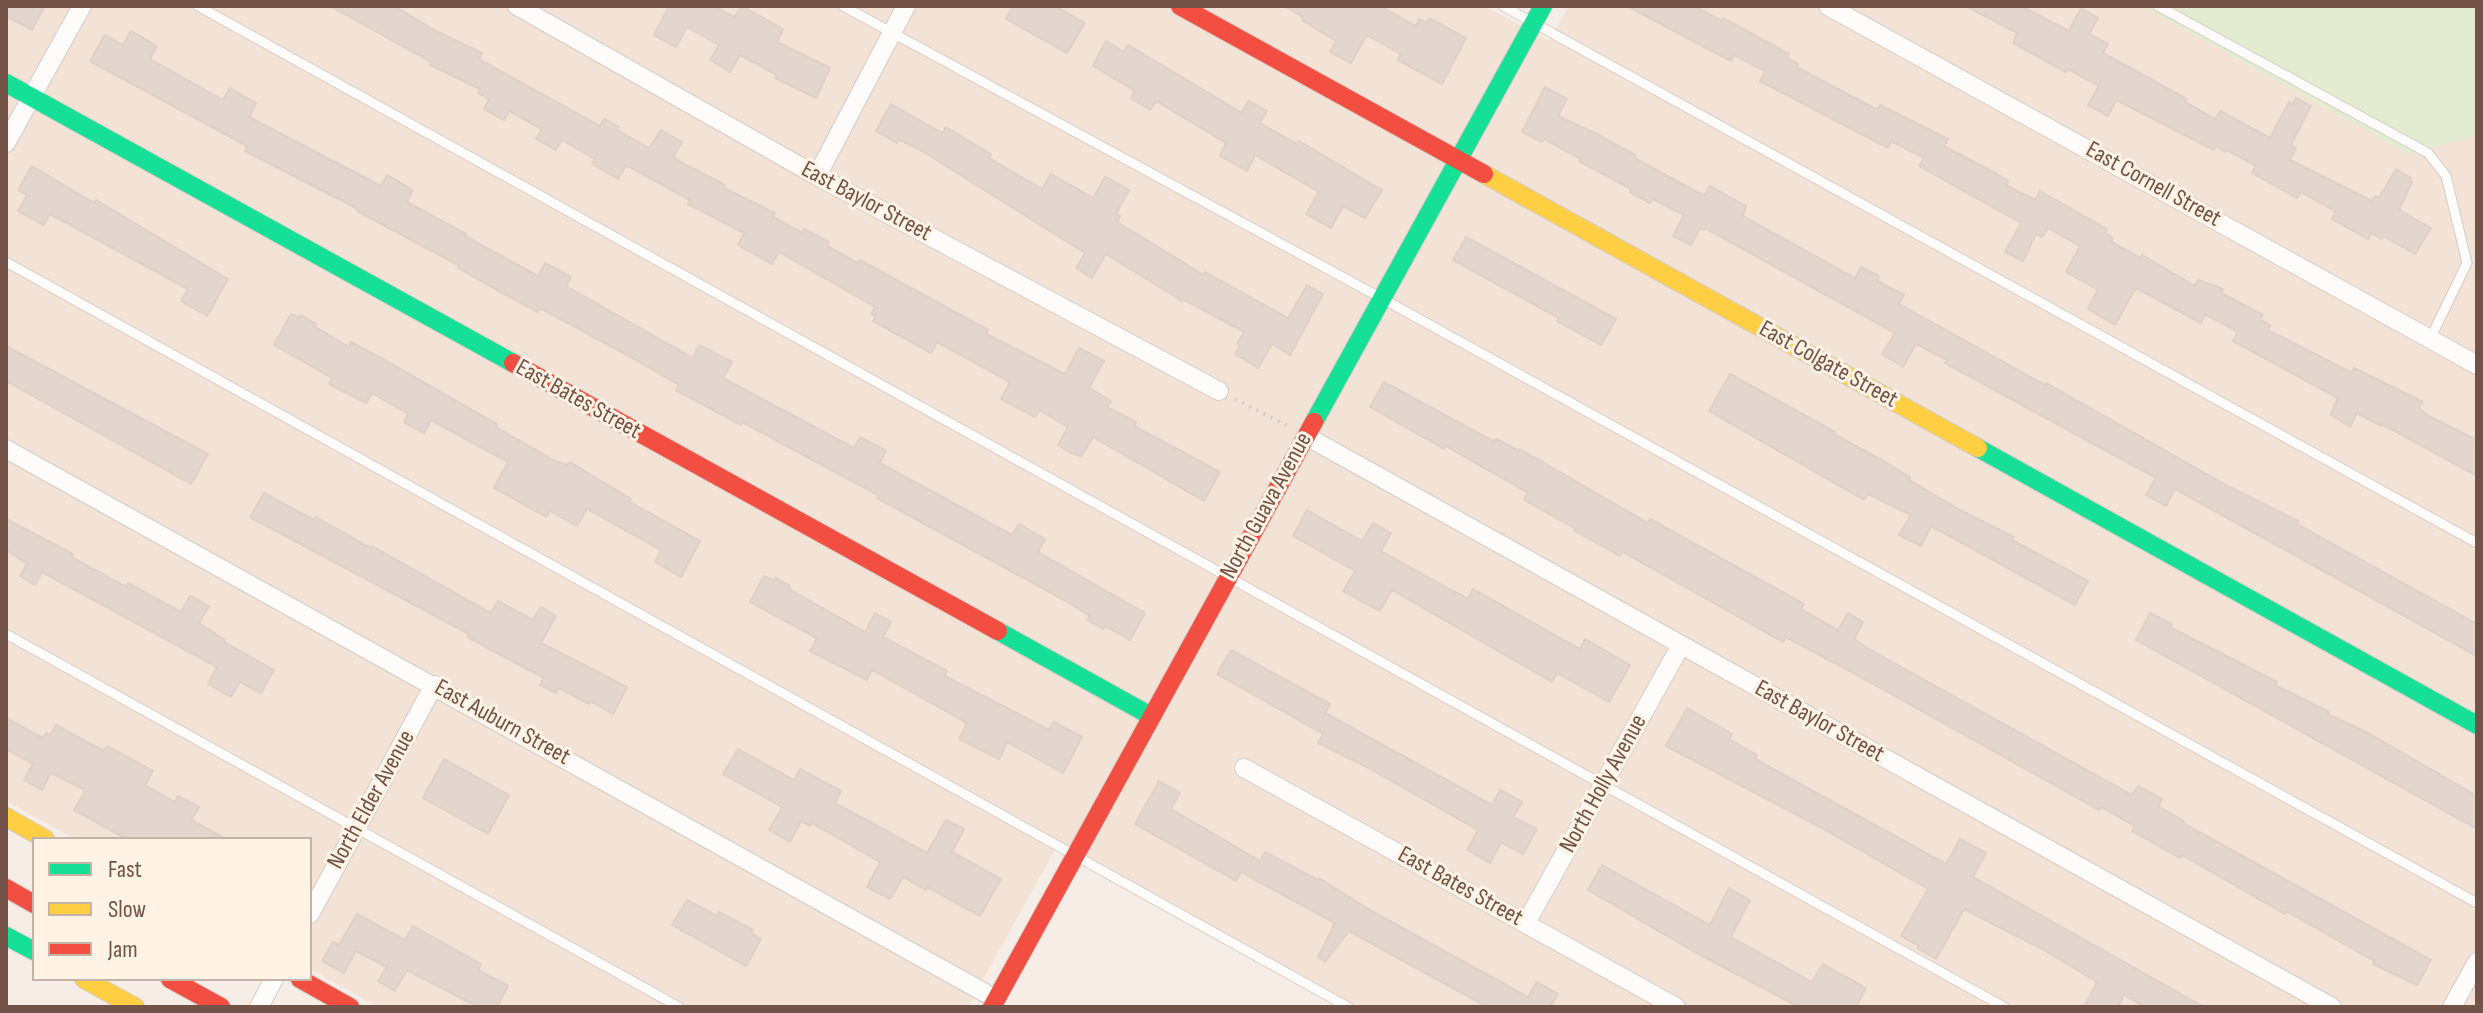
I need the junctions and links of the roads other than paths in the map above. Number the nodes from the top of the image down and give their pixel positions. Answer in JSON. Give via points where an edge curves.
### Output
{"nodes":[{"id":1,"x":82,"y":6,"type":"edge"},
{"id":2,"x":198,"y":6,"type":"edge"},
{"id":3,"x":517,"y":6,"type":"edge"},
{"id":4,"x":843,"y":6,"type":"edge"},
{"id":5,"x":906,"y":6,"type":"edge"},
{"id":6,"x":1180,"y":6,"type":"edge"},
{"id":7,"x":1503,"y":6,"type":"edge"},
{"id":8,"x":1543,"y":6,"type":"edge"},
{"id":9,"x":1828,"y":6,"type":"edge"},
{"id":10,"x":2158,"y":6,"type":"edge"},
{"id":11,"x":1533,"y":23,"type":"junction"},
{"id":12,"x":891,"y":33,"type":"junction"},
{"id":13,"x":6,"y":83,"type":"edge"},
{"id":14,"x":31,"y":97,"type":"junction"},
{"id":15,"x":6,"y":143,"type":"edge"},
{"id":16,"x":1458,"y":161,"type":"junction"},
{"id":17,"x":817,"y":176,"type":"junction"},
{"id":18,"x":6,"y":262,"type":"edge"},
{"id":19,"x":1383,"y":299,"type":"junction"},
{"id":20,"x":2430,"y":339,"type":"junction"},
{"id":21,"x":2477,"y":365,"type":"edge"},
{"id":22,"x":1219,"y":391,"type":"road end"},
{"id":23,"x":1306,"y":436,"type":"junction"},
{"id":24,"x":6,"y":449,"type":"edge"},
{"id":25,"x":2477,"y":543,"type":"edge"},
{"id":26,"x":1229,"y":575,"type":"junction"},
{"id":27,"x":6,"y":634,"type":"edge"},
{"id":28,"x":1681,"y":645,"type":"junction"},
{"id":29,"x":434,"y":685,"type":"junction"},
{"id":30,"x":1151,"y":716,"type":"junction"},
{"id":31,"x":2477,"y":725,"type":"edge"},
{"id":32,"x":1244,"y":768,"type":"dead end"},
{"id":33,"x":1602,"y":786,"type":"junction"},
{"id":34,"x":6,"y":817,"type":"edge"},
{"id":35,"x":356,"y":829,"type":"junction"},
{"id":36,"x":41,"y":837,"type":"edge"},
{"id":37,"x":1075,"y":856,"type":"junction"},
{"id":38,"x":6,"y":888,"type":"edge"},
{"id":39,"x":32,"y":903,"type":"edge"},
{"id":40,"x":2477,"y":903,"type":"edge"},
{"id":41,"x":312,"y":910,"type":"edge"},
{"id":42,"x":1526,"y":923,"type":"junction"},
{"id":43,"x":6,"y":936,"type":"edge"},
{"id":44,"x":32,"y":950,"type":"edge"},
{"id":45,"x":2477,"y":962,"type":"edge"},
{"id":46,"x":88,"y":981,"type":"edge"},
{"id":47,"x":174,"y":981,"type":"edge"},
{"id":48,"x":273,"y":981,"type":"edge"},
{"id":49,"x":304,"y":981,"type":"edge"},
{"id":50,"x":994,"y":1003,"type":"edge"},
{"id":51,"x":135,"y":1007,"type":"edge"},
{"id":52,"x":221,"y":1007,"type":"edge"},
{"id":53,"x":259,"y":1007,"type":"edge"},
{"id":54,"x":350,"y":1007,"type":"edge"},
{"id":55,"x":679,"y":1007,"type":"edge"},
{"id":56,"x":1348,"y":1007,"type":"edge"},
{"id":57,"x":1676,"y":1007,"type":"edge"},
{"id":58,"x":2004,"y":1007,"type":"edge"},
{"id":59,"x":2332,"y":1007,"type":"edge"},
{"id":60,"x":2452,"y":1007,"type":"edge"}],
"edges":[{"from":1,"to":14,"type":"street"},
{"from":2,"to":26,"type":"lane"},
{"from":3,"to":17,"type":"street","name":"East Baylor Street"},
{"from":4,"to":12,"type":"lane"},
{"from":5,"to":12,"type":"street"},
{"from":6,"to":16,"type":"main road","name":"East Colgate Street"},
{"from":7,"to":11,"type":"lane"},
{"from":8,"to":11,"type":"main road","name":"North Guava Avenue"},
{"from":9,"to":20,"type":"street","name":"East Cornell Street"},
{"from":10,"to":20,"type":"lane","via":[[2428,153],[2446,176],[2467,263]]},
{"from":11,"to":16,"type":"main road","name":"North Guava Avenue"},
{"from":11,"to":25,"type":"lane"},
{"from":12,"to":17,"type":"street"},
{"from":12,"to":19,"type":"lane"},
{"from":13,"to":14,"type":"main road","name":"East Bates Street"},
{"from":14,"to":15,"type":"street"},
{"from":14,"to":30,"type":"main road","name":"East Bates Street"},
{"from":16,"to":19,"type":"main road","name":"North Guava Avenue"},
{"from":16,"to":31,"type":"main road","name":"East Colgate Street"},
{"from":17,"to":22,"type":"street","name":"East Baylor Street"},
{"from":18,"to":37,"type":"lane"},
{"from":19,"to":23,"type":"main road","name":"North Guava Avenue"},
{"from":19,"to":40,"type":"lane"},
{"from":20,"to":21,"type":"street","name":"East Cornell Street"},
{"from":23,"to":26,"type":"main road","name":"North Guava Avenue"},
{"from":23,"to":28,"type":"street","name":"East Baylor Street"},
{"from":24,"to":29,"type":"street","name":"East Auburn Street"},
{"from":26,"to":30,"type":"main road","name":"North Guava Avenue"},
{"from":26,"to":33,"type":"lane"},
{"from":27,"to":35,"type":"lane"},
{"from":28,"to":33,"type":"street","name":"North Holly Avenue"},
{"from":28,"to":59,"type":"street","name":"East Baylor Street"},
{"from":29,"to":35,"type":"street","name":"North Elder Avenue"},
{"from":29,"to":50,"type":"street","name":"East Auburn Street"},
{"from":30,"to":37,"type":"main road","name":"North Guava Avenue"},
{"from":32,"to":42,"type":"street","name":"East Bates Street"},
{"from":33,"to":42,"type":"street","name":"North Holly Avenue"},
{"from":33,"to":58,"type":"lane"},
{"from":34,"to":36,"type":"main road"},
{"from":35,"to":41,"type":"street","name":"North Elder Avenue"},
{"from":35,"to":55,"type":"lane"},
{"from":37,"to":50,"type":"main road","name":"North Guava Avenue"},
{"from":37,"to":56,"type":"lane"},
{"from":38,"to":39,"type":"main road"},
{"from":42,"to":57,"type":"street","name":"East Bates Street"},
{"from":43,"to":44,"type":"main road"},
{"from":45,"to":60,"type":"street"},
{"from":46,"to":51,"type":"main road"},
{"from":47,"to":52,"type":"main road"},
{"from":48,"to":53,"type":"street"},
{"from":49,"to":54,"type":"main road"}]}
